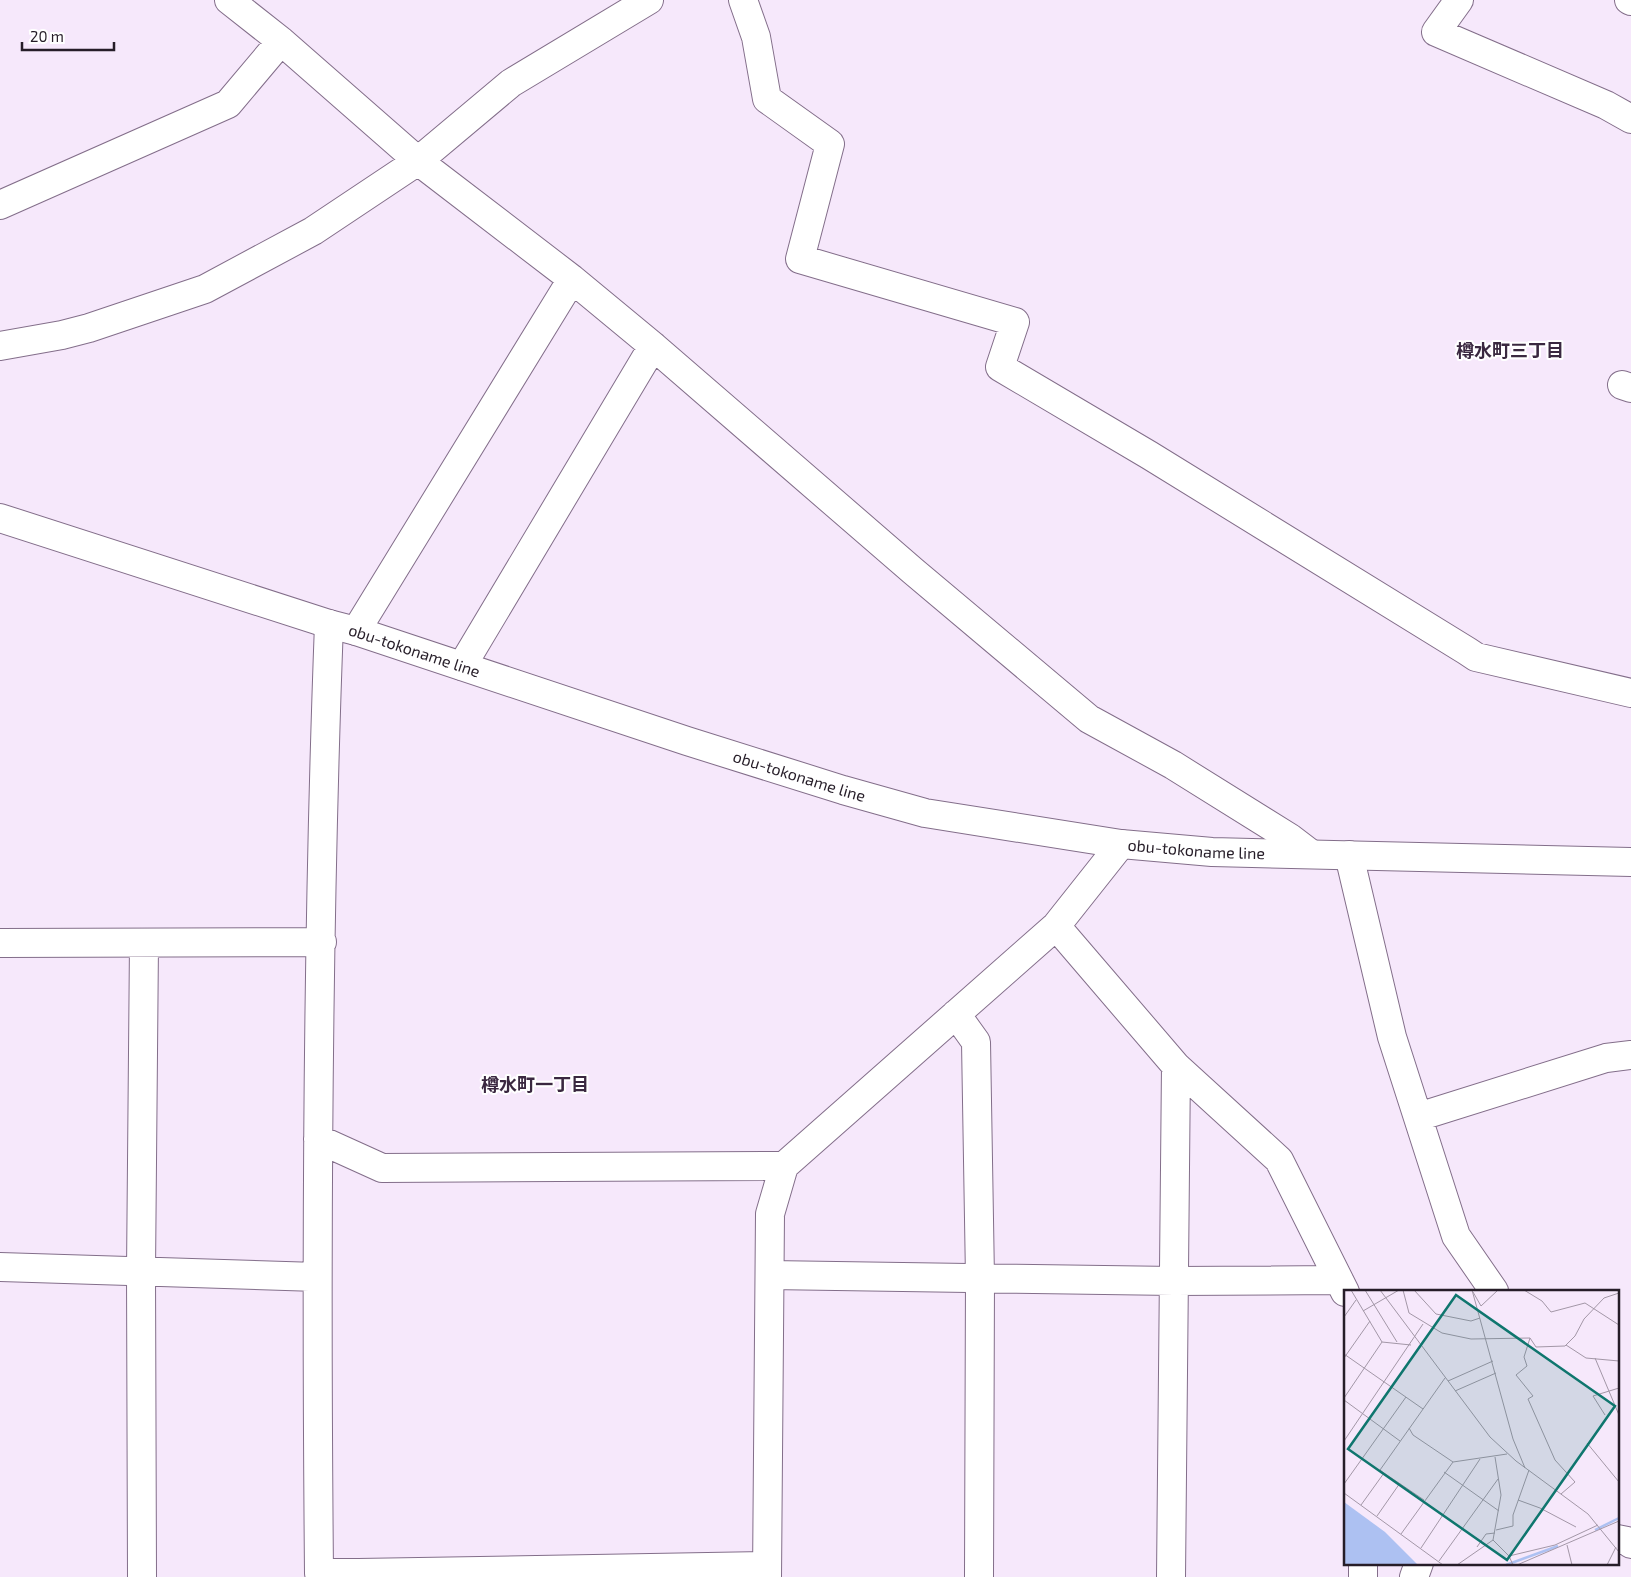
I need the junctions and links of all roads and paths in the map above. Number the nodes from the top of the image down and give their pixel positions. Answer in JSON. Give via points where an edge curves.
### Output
{"nodes":[{"id":1,"x":229,"y":0,"type":"edge"},
{"id":2,"x":649,"y":0,"type":"edge"},
{"id":3,"x":744,"y":0,"type":"edge"},
{"id":4,"x":1459,"y":0,"type":"edge"},
{"id":5,"x":281,"y":41,"type":"junction"},
{"id":6,"x":1631,"y":119,"type":"edge"},
{"id":7,"x":418,"y":161,"type":"junction"},
{"id":8,"x":0,"y":205,"type":"edge"},
{"id":9,"x":572,"y":279,"type":"junction"},
{"id":10,"x":0,"y":346,"type":"edge"},
{"id":11,"x":653,"y":346,"type":"junction"},
{"id":12,"x":0,"y":518,"type":"edge"},
{"id":13,"x":329,"y":624,"type":"junction"},
{"id":14,"x":356,"y":631,"type":"junction"},
{"id":15,"x":462,"y":666,"type":"junction"},
{"id":16,"x":1631,"y":693,"type":"edge"},
{"id":17,"x":1121,"y":844,"type":"junction"},
{"id":18,"x":1311,"y":854,"type":"junction"},
{"id":19,"x":1349,"y":855,"type":"junction"},
{"id":20,"x":1631,"y":862,"type":"edge"},
{"id":21,"x":1056,"y":926,"type":"junction"},
{"id":22,"x":322,"y":942,"type":"junction"},
{"id":23,"x":0,"y":943,"type":"edge"},
{"id":24,"x":144,"y":943,"type":"junction"},
{"id":25,"x":956,"y":1014,"type":"junction"},
{"id":26,"x":1631,"y":1055,"type":"edge"},
{"id":27,"x":1176,"y":1066,"type":"junction"},
{"id":28,"x":1418,"y":1116,"type":"junction"},
{"id":29,"x":318,"y":1139,"type":"junction"},
{"id":30,"x":784,"y":1166,"type":"junction"},
{"id":31,"x":0,"y":1268,"type":"edge"},
{"id":32,"x":141,"y":1272,"type":"junction"},
{"id":33,"x":770,"y":1275,"type":"junction"},
{"id":34,"x":317,"y":1277,"type":"junction"},
{"id":35,"x":980,"y":1278,"type":"junction"},
{"id":36,"x":1174,"y":1281,"type":"junction"},
{"id":37,"x":1342,"y":1286,"type":"edge"},
{"id":38,"x":1493,"y":1290,"type":"edge"},
{"id":39,"x":1363,"y":1564,"type":"edge"},
{"id":40,"x":1419,"y":1564,"type":"edge"},
{"id":41,"x":767,"y":1572,"type":"edge"},
{"id":42,"x":520,"y":1574,"type":"edge"},
{"id":43,"x":358,"y":1575,"type":"edge"},
{"id":44,"x":142,"y":1577,"type":"edge"},
{"id":45,"x":979,"y":1577,"type":"edge"},
{"id":46,"x":1171,"y":1577,"type":"edge"},
{"id":47,"x":1363,"y":1577,"type":"edge"},
{"id":48,"x":1414,"y":1577,"type":"edge"}],
"edges":[{"from":1,"to":5,"type":"street"},
{"from":2,"to":7,"type":"street","via":[[511,83]]},
{"from":3,"to":16,"type":"street","via":[[756,37],[767,99],[830,144],[800,259],[1016,322],[1000,367],[1467,651],[1476,656]]},
{"from":4,"to":6,"type":"street","via":[[1436,32],[1606,104]]},
{"from":5,"to":7,"type":"street"},
{"from":5,"to":8,"type":"street","via":[[228,104]]},
{"from":7,"to":9,"type":"street"},
{"from":7,"to":10,"type":"street","via":[[312,231],[206,289],[89,328]]},
{"from":9,"to":11,"type":"street"},
{"from":9,"to":14,"type":"street"},
{"from":11,"to":15,"type":"street"},
{"from":11,"to":18,"type":"street","via":[[1088,719],[1173,765]]},
{"from":12,"to":13,"type":"street","name":"obu-tokoname line"},
{"from":13,"to":14,"type":"street","name":"obu-tokoname line"},
{"from":13,"to":22,"type":"street"},
{"from":14,"to":15,"type":"street","name":"obu-tokoname line"},
{"from":15,"to":17,"type":"street","name":"obu-tokoname line","via":[[705,747],[925,813]]},
{"from":17,"to":18,"type":"street","name":"obu-tokoname line","via":[[1212,852]]},
{"from":17,"to":21,"type":"street"},
{"from":18,"to":19,"type":"street","name":"obu-tokoname line"},
{"from":19,"to":20,"type":"street","name":"obu-tokoname line"},
{"from":19,"to":28,"type":"street","via":[[1392,1036]]},
{"from":21,"to":25,"type":"street"},
{"from":21,"to":27,"type":"street"},
{"from":22,"to":24,"type":"street"},
{"from":22,"to":29,"type":"street"},
{"from":23,"to":24,"type":"street"},
{"from":24,"to":32,"type":"street"},
{"from":25,"to":30,"type":"street"},
{"from":25,"to":35,"type":"street","via":[[976,1042]]},
{"from":26,"to":28,"type":"street","via":[[1606,1058]]},
{"from":27,"to":36,"type":"street"},
{"from":27,"to":37,"type":"street","via":[[1279,1160]]},
{"from":28,"to":38,"type":"street","via":[[1456,1236]]},
{"from":29,"to":30,"type":"street","via":[[382,1168]]},
{"from":29,"to":34,"type":"street"},
{"from":30,"to":33,"type":"street","via":[[770,1214]]},
{"from":31,"to":32,"type":"street"},
{"from":32,"to":34,"type":"street"},
{"from":32,"to":44,"type":"street"},
{"from":33,"to":35,"type":"street"},
{"from":33,"to":41,"type":"street"},
{"from":34,"to":43,"type":"street","via":[[319,1574]]},
{"from":35,"to":36,"type":"street"},
{"from":35,"to":45,"type":"street"},
{"from":36,"to":37,"type":"street"},
{"from":36,"to":46,"type":"street"},
{"from":39,"to":47,"type":"street"},
{"from":40,"to":48,"type":"street"},
{"from":41,"to":42,"type":"street"},
{"from":42,"to":43,"type":"street"}]}
